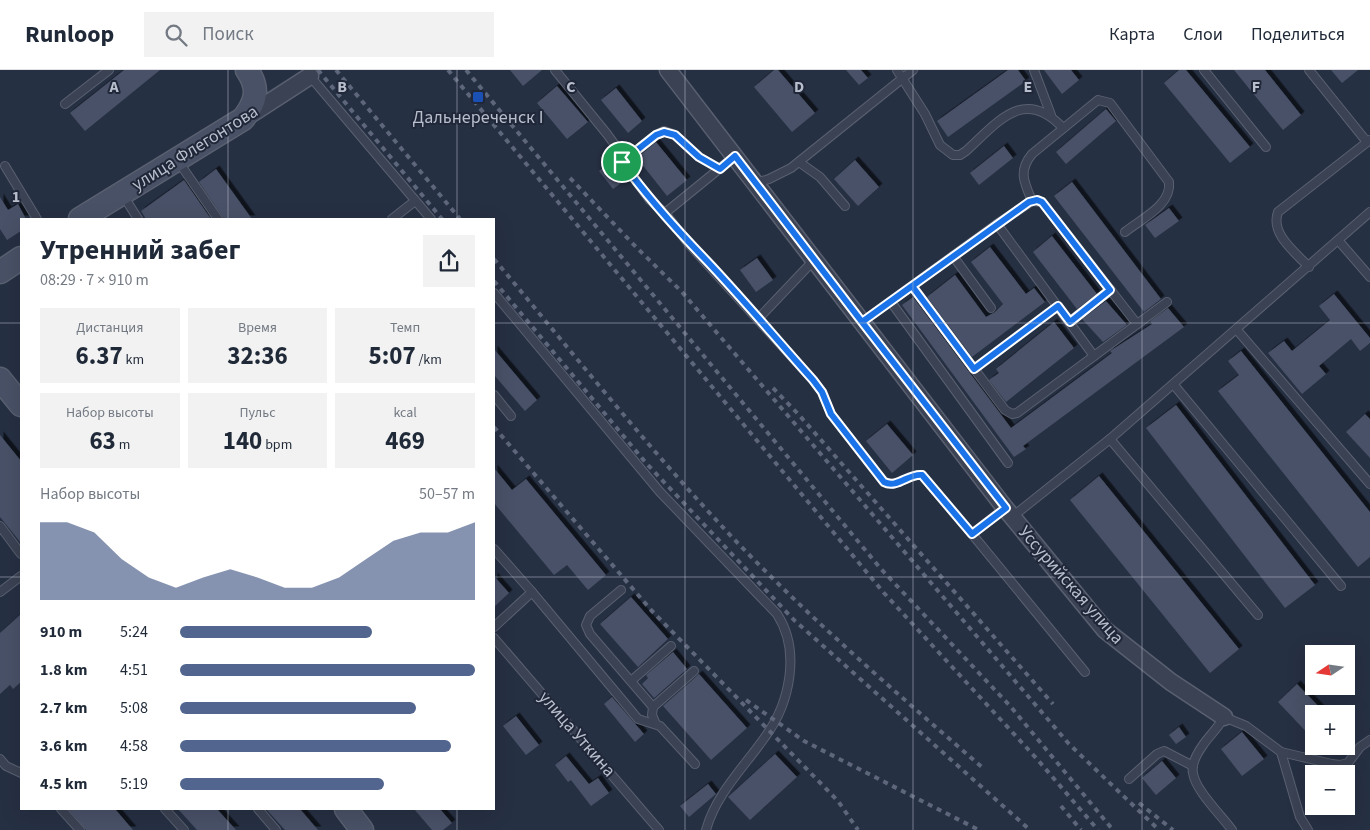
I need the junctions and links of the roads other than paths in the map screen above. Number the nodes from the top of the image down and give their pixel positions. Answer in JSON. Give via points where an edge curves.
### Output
{"nodes":[{"id":1,"x":109,"y":70,"type":"edge"},
{"id":2,"x":247,"y":70,"type":"edge"},
{"id":3,"x":555,"y":70,"type":"edge"},
{"id":4,"x":668,"y":70,"type":"edge"},
{"id":5,"x":897,"y":70,"type":"edge"},
{"id":6,"x":913,"y":70,"type":"edge"},
{"id":7,"x":1034,"y":70,"type":"edge"},
{"id":8,"x":1204,"y":70,"type":"edge"},
{"id":9,"x":1309,"y":70,"type":"edge"},
{"id":10,"x":307,"y":73,"type":"edge"},
{"id":11,"x":903,"y":78,"type":"junction"},
{"id":12,"x":65,"y":104,"type":"dead end"},
{"id":13,"x":1051,"y":114,"type":"junction"},
{"id":14,"x":243,"y":119,"type":"junction"},
{"id":15,"x":1063,"y":128,"type":"junction"},
{"id":16,"x":1368,"y":141,"type":"edge"},
{"id":17,"x":1266,"y":146,"type":"dead end"},
{"id":18,"x":735,"y":156,"type":"junction"},
{"id":19,"x":177,"y":159,"type":"junction"},
{"id":20,"x":622,"y":162,"type":"junction"},
{"id":21,"x":799,"y":162,"type":"junction"},
{"id":22,"x":5,"y":166,"type":"dead end"},
{"id":23,"x":720,"y":169,"type":"junction"},
{"id":24,"x":756,"y":183,"type":"junction"},
{"id":25,"x":122,"y":193,"type":"junction"},
{"id":26,"x":415,"y":201,"type":"junction"},
{"id":27,"x":1032,"y":201,"type":"junction"},
{"id":28,"x":844,"y":206,"type":"dead end"},
{"id":29,"x":1370,"y":212,"type":"edge"},
{"id":30,"x":665,"y":213,"type":"junction"},
{"id":31,"x":36,"y":218,"type":"edge"},
{"id":32,"x":82,"y":218,"type":"edge"},
{"id":33,"x":137,"y":218,"type":"edge"},
{"id":34,"x":217,"y":218,"type":"edge"},
{"id":35,"x":393,"y":218,"type":"edge"},
{"id":36,"x":429,"y":218,"type":"edge"},
{"id":37,"x":997,"y":224,"type":"junction"},
{"id":38,"x":1125,"y":232,"type":"dead end"},
{"id":39,"x":1338,"y":240,"type":"junction"},
{"id":40,"x":953,"y":256,"type":"junction"},
{"id":41,"x":20,"y":259,"type":"edge"},
{"id":42,"x":814,"y":260,"type":"junction"},
{"id":43,"x":1309,"y":267,"type":"junction"},
{"id":44,"x":0,"y":272,"type":"edge"},
{"id":45,"x":1370,"y":277,"type":"edge"},
{"id":46,"x":912,"y":286,"type":"junction"},
{"id":47,"x":1110,"y":290,"type":"junction"},
{"id":48,"x":495,"y":294,"type":"edge"},
{"id":49,"x":891,"y":302,"type":"junction"},
{"id":50,"x":1167,"y":302,"type":"dead end"},
{"id":51,"x":1058,"y":306,"type":"junction"},
{"id":52,"x":991,"y":308,"type":"dead end"},
{"id":53,"x":758,"y":319,"type":"junction"},
{"id":54,"x":862,"y":322,"type":"junction"},
{"id":55,"x":1070,"y":322,"type":"junction"},
{"id":56,"x":1137,"y":324,"type":"junction"},
{"id":57,"x":1236,"y":330,"type":"junction"},
{"id":58,"x":1094,"y":356,"type":"junction"},
{"id":59,"x":974,"y":369,"type":"junction"},
{"id":60,"x":0,"y":379,"type":"edge"},
{"id":61,"x":1174,"y":385,"type":"junction"},
{"id":62,"x":495,"y":396,"type":"edge"},
{"id":63,"x":20,"y":404,"type":"edge"},
{"id":64,"x":511,"y":416,"type":"dead end"},
{"id":65,"x":1110,"y":439,"type":"junction"},
{"id":66,"x":1008,"y":463,"type":"dead end"},
{"id":67,"x":1370,"y":484,"type":"edge"},
{"id":68,"x":1009,"y":512,"type":"junction"},
{"id":69,"x":0,"y":526,"type":"edge"},
{"id":70,"x":972,"y":534,"type":"junction"},
{"id":71,"x":495,"y":550,"type":"edge"},
{"id":72,"x":20,"y":553,"type":"edge"},
{"id":73,"x":20,"y":577,"type":"edge"},
{"id":74,"x":1341,"y":586,"type":"dead end"},
{"id":75,"x":621,"y":590,"type":"dead end"},
{"id":76,"x":0,"y":592,"type":"edge"},
{"id":77,"x":532,"y":592,"type":"junction"},
{"id":78,"x":1258,"y":616,"type":"dead end"},
{"id":79,"x":495,"y":625,"type":"edge"},
{"id":80,"x":495,"y":639,"type":"edge"},
{"id":81,"x":672,"y":646,"type":"dead end"},
{"id":82,"x":694,"y":671,"type":"dead end"},
{"id":83,"x":1085,"y":672,"type":"dead end"},
{"id":84,"x":631,"y":681,"type":"junction"},
{"id":85,"x":653,"y":707,"type":"junction"},
{"id":86,"x":1224,"y":718,"type":"junction"},
{"id":87,"x":655,"y":722,"type":"junction"},
{"id":88,"x":1370,"y":740,"type":"edge"},
{"id":89,"x":1281,"y":752,"type":"junction"},
{"id":90,"x":0,"y":759,"type":"edge"},
{"id":91,"x":695,"y":764,"type":"dead end"},
{"id":92,"x":1193,"y":766,"type":"junction"},
{"id":93,"x":20,"y":773,"type":"edge"},
{"id":94,"x":1129,"y":778,"type":"dead end"},
{"id":95,"x":62,"y":810,"type":"edge"},
{"id":96,"x":166,"y":810,"type":"edge"},
{"id":97,"x":259,"y":810,"type":"edge"},
{"id":98,"x":347,"y":810,"type":"edge"},
{"id":99,"x":273,"y":829,"type":"edge"},
{"id":100,"x":80,"y":830,"type":"edge"},
{"id":101,"x":184,"y":830,"type":"edge"},
{"id":102,"x":362,"y":830,"type":"edge"},
{"id":103,"x":659,"y":830,"type":"edge"},
{"id":104,"x":706,"y":830,"type":"edge"},
{"id":105,"x":1232,"y":830,"type":"edge"},
{"id":106,"x":1308,"y":830,"type":"edge"}],
"edges":[{"from":1,"to":12,"type":"lane"},
{"from":2,"to":14,"type":"main road","via":[[256,90],[254,105]]},
{"from":3,"to":20,"type":"lane","via":[[607,134]]},
{"from":4,"to":18,"type":"street","name":"Уссурийская улица"},
{"from":5,"to":11,"type":"lane"},
{"from":6,"to":11,"type":"lane"},
{"from":7,"to":13,"type":"lane"},
{"from":8,"to":17,"type":"lane"},
{"from":9,"to":16,"type":"lane"},
{"from":10,"to":14,"type":"street","name":"улица Флегонтова"},
{"from":10,"to":26,"type":"lane"},
{"from":11,"to":13,"type":"lane","via":[[940,145],[953,156],[966,151],[999,121],[1018,109],[1037,109]]},
{"from":11,"to":21,"type":"lane"},
{"from":13,"to":15,"type":"lane"},
{"from":14,"to":19,"type":"main road","name":"улица Флегонтова"},
{"from":15,"to":27,"type":"lane","via":[[1025,163],[1022,172]]},
{"from":15,"to":38,"type":"lane","via":[[1098,100],[1110,103],[1169,182],[1166,200]]},
{"from":16,"to":43,"type":"lane","via":[[1278,212],[1274,221],[1277,232]]},
{"from":18,"to":23,"type":"lane"},
{"from":18,"to":24,"type":"street","name":"Уссурийская улица"},
{"from":19,"to":25,"type":"main road","name":"улица Флегонтова"},
{"from":19,"to":34,"type":"lane"},
{"from":20,"to":23,"type":"lane","via":[[664,132],[675,135],[699,157]]},
{"from":20,"to":30,"type":"lane","via":[[650,200]]},
{"from":21,"to":24,"type":"lane","via":[[783,174]]},
{"from":21,"to":28,"type":"lane","via":[[820,177]]},
{"from":22,"to":31,"type":"lane"},
{"from":23,"to":30,"type":"lane"},
{"from":24,"to":42,"type":"street","name":"Уссурийская улица"},
{"from":25,"to":32,"type":"main road","name":"улица Флегонтова"},
{"from":25,"to":33,"type":"lane"},
{"from":26,"to":35,"type":"lane"},
{"from":26,"to":36,"type":"lane"},
{"from":27,"to":37,"type":"lane"},
{"from":27,"to":47,"type":"lane","via":[[1042,202],[1049,209]]},
{"from":29,"to":39,"type":"lane"},
{"from":30,"to":53,"type":"lane"},
{"from":37,"to":40,"type":"lane"},
{"from":37,"to":51,"type":"lane"},
{"from":39,"to":43,"type":"lane"},
{"from":39,"to":45,"type":"lane"},
{"from":40,"to":46,"type":"lane"},
{"from":40,"to":52,"type":"lane"},
{"from":41,"to":44,"type":"main road"},
{"from":42,"to":53,"type":"lane"},
{"from":42,"to":54,"type":"street","name":"Уссурийская улица"},
{"from":43,"to":57,"type":"lane"},
{"from":46,"to":49,"type":"lane"},
{"from":46,"to":59,"type":"lane"},
{"from":47,"to":55,"type":"lane"},
{"from":47,"to":56,"type":"lane"},
{"from":48,"to":104,"type":"lane","via":[[660,492],[777,614],[786,632],[790,670],[778,711],[766,736],[717,803]]},
{"from":49,"to":54,"type":"lane"},
{"from":49,"to":66,"type":"lane"},
{"from":50,"to":56,"type":"lane"},
{"from":51,"to":55,"type":"lane"},
{"from":51,"to":59,"type":"lane"},
{"from":53,"to":70,"type":"lane","via":[[822,392],[831,414],[884,482],[893,484],[922,475]]},
{"from":54,"to":68,"type":"street","name":"Уссурийская улица"},
{"from":55,"to":58,"type":"lane"},
{"from":56,"to":58,"type":"lane"},
{"from":57,"to":61,"type":"lane"},
{"from":57,"to":67,"type":"lane"},
{"from":58,"to":59,"type":"lane","via":[[1012,414],[1005,410]]},
{"from":60,"to":63,"type":"main road"},
{"from":61,"to":65,"type":"lane"},
{"from":61,"to":74,"type":"lane"},
{"from":62,"to":64,"type":"lane"},
{"from":65,"to":68,"type":"lane"},
{"from":65,"to":78,"type":"lane"},
{"from":68,"to":70,"type":"lane"},
{"from":68,"to":86,"type":"street","name":"Уссурийская улица","via":[[1105,630],[1171,682]]},
{"from":69,"to":72,"type":"lane"},
{"from":70,"to":83,"type":"lane"},
{"from":71,"to":77,"type":"lane"},
{"from":73,"to":76,"type":"lane"},
{"from":75,"to":84,"type":"lane","via":[[590,616],[586,625],[590,634]]},
{"from":77,"to":79,"type":"lane"},
{"from":77,"to":87,"type":"lane","via":[[638,719]]},
{"from":80,"to":103,"type":"lane","name":"улица Уткина"},
{"from":81,"to":84,"type":"lane"},
{"from":82,"to":85,"type":"lane"},
{"from":84,"to":85,"type":"lane"},
{"from":85,"to":87,"type":"lane"},
{"from":86,"to":89,"type":"lane","via":[[1246,726]]},
{"from":86,"to":92,"type":"lane","via":[[1204,744]]},
{"from":87,"to":91,"type":"lane"},
{"from":88,"to":89,"type":"lane","via":[[1348,763],[1340,765]]},
{"from":89,"to":106,"type":"lane","via":[[1300,817]]},
{"from":90,"to":93,"type":"lane"},
{"from":92,"to":94,"type":"lane","via":[[1164,752],[1157,754]]},
{"from":92,"to":105,"type":"lane","via":[[1196,783]]},
{"from":95,"to":100,"type":"lane"},
{"from":96,"to":101,"type":"lane"},
{"from":97,"to":99,"type":"lane"},
{"from":98,"to":102,"type":"main road"}]}
